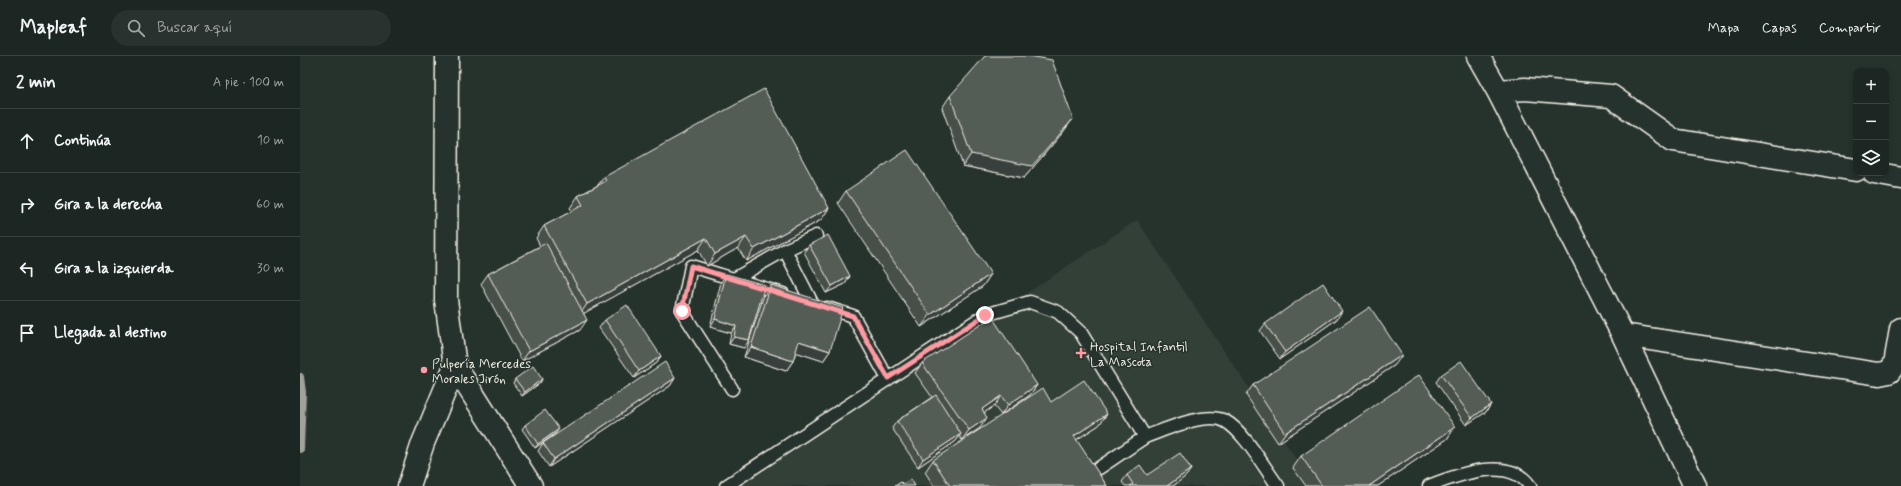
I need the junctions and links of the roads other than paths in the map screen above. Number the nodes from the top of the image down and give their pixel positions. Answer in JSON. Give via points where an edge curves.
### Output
{"nodes":[{"id":1,"x":447,"y":56,"type":"edge"},
{"id":2,"x":1478,"y":56,"type":"edge"},
{"id":3,"x":1498,"y":92,"type":"junction"},
{"id":4,"x":1853,"y":170,"type":"edge"},
{"id":5,"x":1889,"y":176,"type":"edge"},
{"id":6,"x":1901,"y":178,"type":"edge"},
{"id":7,"x":816,"y":236,"type":"dead end"},
{"id":8,"x":785,"y":250,"type":"junction"},
{"id":9,"x":734,"y":279,"type":"junction"},
{"id":10,"x":812,"y":303,"type":"junction"},
{"id":11,"x":1623,"y":335,"type":"junction"},
{"id":12,"x":1900,"y":339,"type":"edge"},
{"id":13,"x":456,"y":366,"type":"junction"},
{"id":14,"x":888,"y":378,"type":"junction"},
{"id":15,"x":732,"y":389,"type":"dead end"},
{"id":16,"x":1145,"y":438,"type":"junction"},
{"id":17,"x":1099,"y":468,"type":"dead end"},
{"id":18,"x":409,"y":486,"type":"edge"},
{"id":19,"x":530,"y":486,"type":"edge"},
{"id":20,"x":726,"y":486,"type":"edge"},
{"id":21,"x":1278,"y":486,"type":"edge"},
{"id":22,"x":1429,"y":486,"type":"edge"},
{"id":23,"x":1530,"y":486,"type":"edge"},
{"id":24,"x":1695,"y":486,"type":"edge"}],
"edges":[{"from":1,"to":13,"type":"street","via":[[446,300]]},
{"from":2,"to":3,"type":"street"},
{"from":3,"to":4,"type":"street","via":[[1525,89],[1611,96],[1673,140]]},
{"from":3,"to":11,"type":"street"},
{"from":5,"to":6,"type":"street"},
{"from":7,"to":8,"type":"lane"},
{"from":8,"to":9,"type":"lane"},
{"from":8,"to":10,"type":"lane"},
{"from":9,"to":10,"type":"lane"},
{"from":9,"to":15,"type":"lane","via":[[691,266],[682,311]]},
{"from":10,"to":14,"type":"lane","via":[[853,316]]},
{"from":11,"to":12,"type":"street","via":[[1879,374],[1889,372],[1895,364]]},
{"from":11,"to":24,"type":"street"},
{"from":13,"to":18,"type":"street","via":[[423,443]]},
{"from":13,"to":19,"type":"street"},
{"from":14,"to":16,"type":"lane","via":[[985,315],[1030,302],[1058,312],[1081,333]]},
{"from":14,"to":20,"type":"lane"},
{"from":16,"to":17,"type":"lane"},
{"from":16,"to":21,"type":"lane","via":[[1178,425],[1210,418],[1225,421],[1243,438]]},
{"from":22,"to":23,"type":"lane","via":[[1456,476],[1502,469],[1516,473]]}]}
